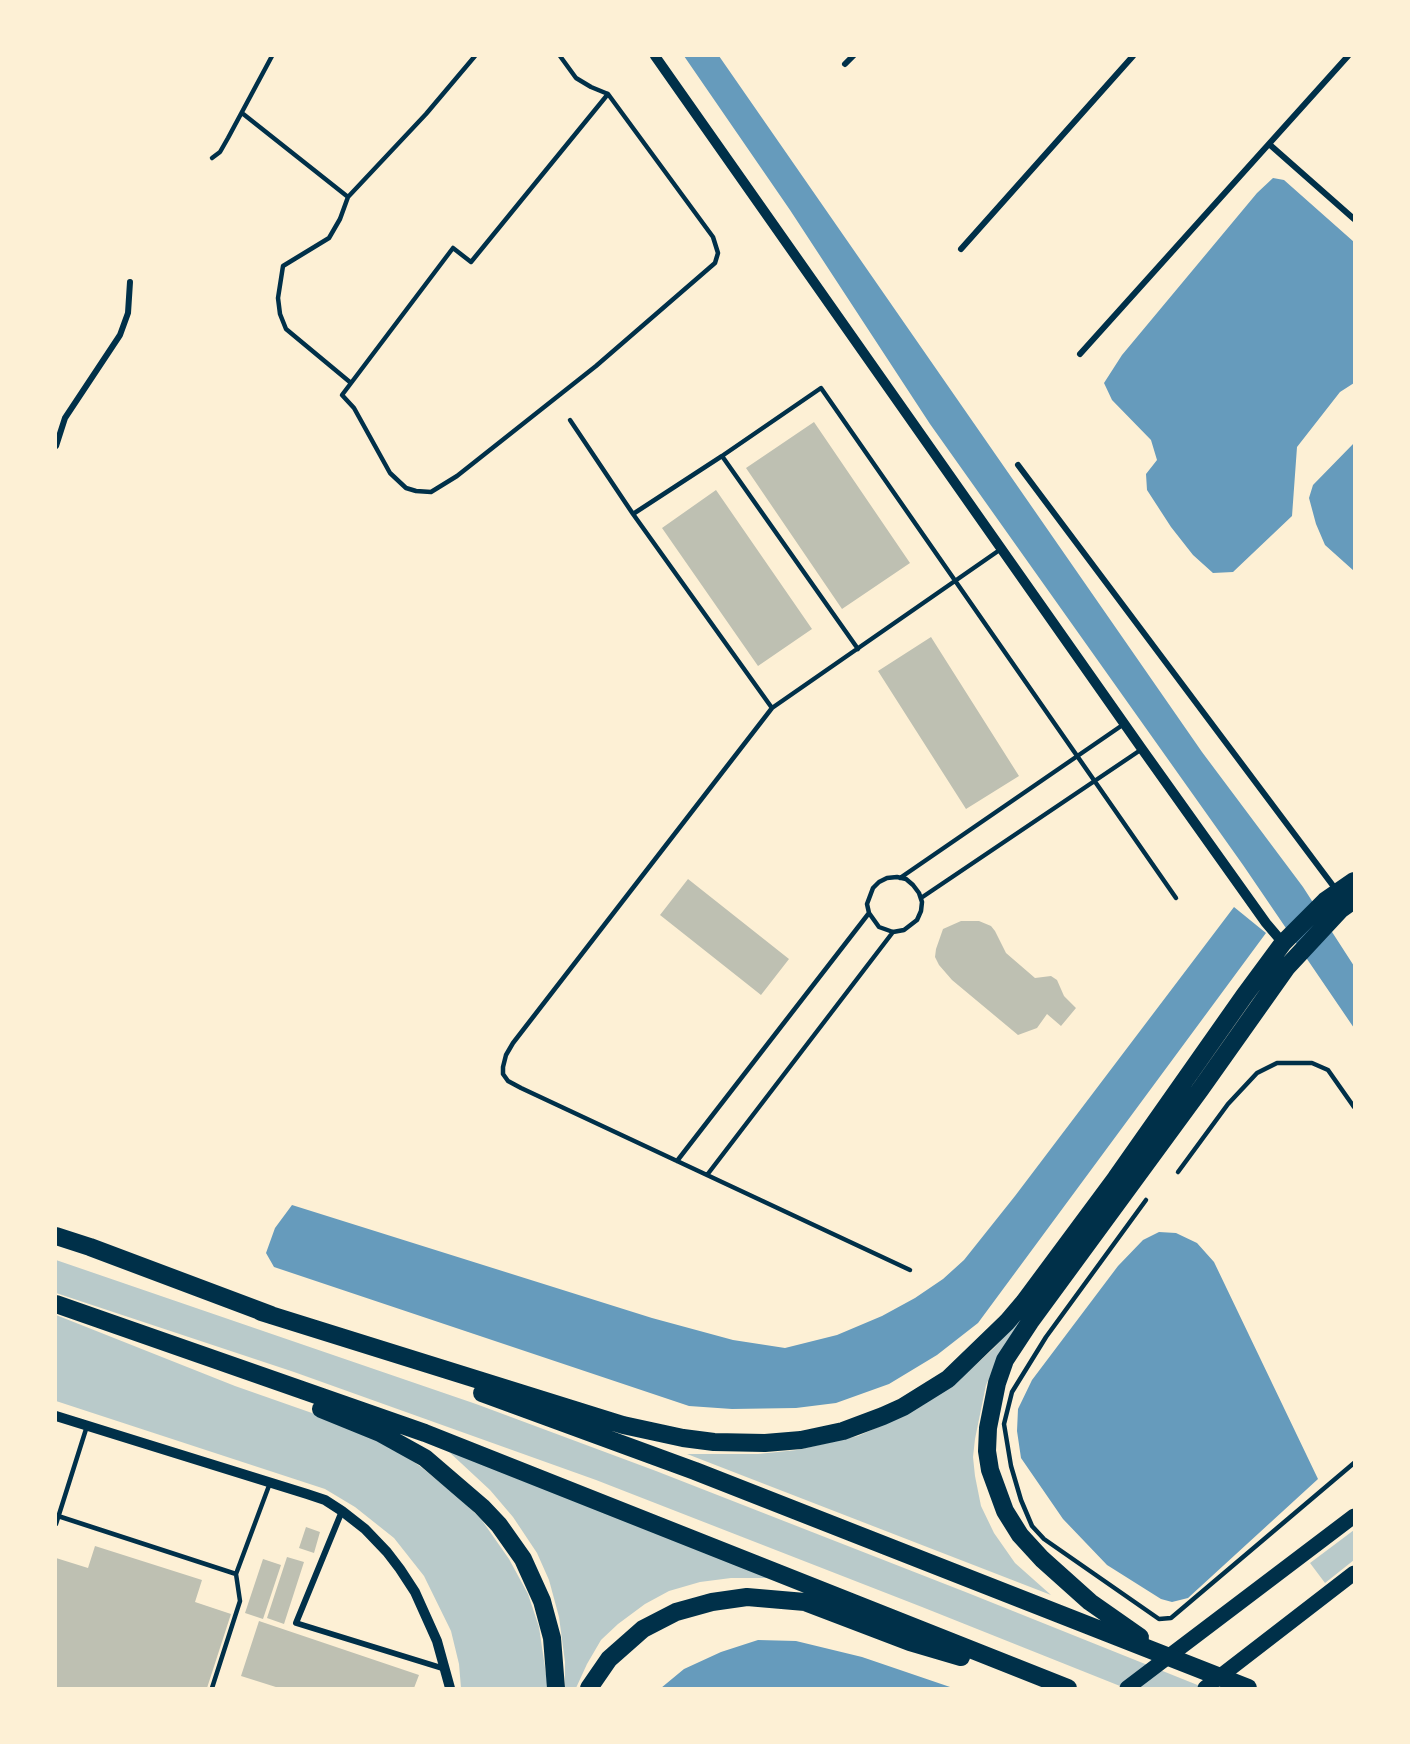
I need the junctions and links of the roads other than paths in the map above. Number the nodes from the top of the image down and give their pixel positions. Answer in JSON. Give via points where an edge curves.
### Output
{"nodes":[{"id":1,"x":272,"y":56,"type":"edge"},
{"id":2,"x":475,"y":56,"type":"edge"},
{"id":3,"x":560,"y":56,"type":"edge"},
{"id":4,"x":655,"y":56,"type":"edge"},
{"id":5,"x":853,"y":56,"type":"edge"},
{"id":6,"x":1133,"y":56,"type":"edge"},
{"id":7,"x":1348,"y":56,"type":"edge"},
{"id":8,"x":845,"y":64,"type":"dead end"},
{"id":9,"x":608,"y":94,"type":"junction"},
{"id":10,"x":242,"y":113,"type":"junction"},
{"id":11,"x":1269,"y":144,"type":"junction"},
{"id":12,"x":212,"y":158,"type":"dead end"},
{"id":13,"x":348,"y":197,"type":"junction"},
{"id":14,"x":1354,"y":219,"type":"edge"},
{"id":15,"x":961,"y":249,"type":"dead end"},
{"id":16,"x":130,"y":282,"type":"dead end"},
{"id":17,"x":1080,"y":354,"type":"dead end"},
{"id":18,"x":351,"y":383,"type":"junction"},
{"id":19,"x":570,"y":420,"type":"dead end"},
{"id":20,"x":56,"y":446,"type":"edge"},
{"id":21,"x":722,"y":456,"type":"junction"},
{"id":22,"x":1018,"y":465,"type":"dead end"},
{"id":23,"x":633,"y":514,"type":"junction"},
{"id":24,"x":1001,"y":549,"type":"junction"},
{"id":25,"x":956,"y":581,"type":"junction"},
{"id":26,"x":858,"y":649,"type":"junction"},
{"id":27,"x":772,"y":708,"type":"junction"},
{"id":28,"x":1124,"y":724,"type":"junction"},
{"id":29,"x":1142,"y":749,"type":"junction"},
{"id":30,"x":1078,"y":756,"type":"junction"},
{"id":31,"x":1094,"y":780,"type":"junction"},
{"id":32,"x":900,"y":878,"type":"junction"},
{"id":33,"x":1354,"y":881,"type":"edge"},
{"id":34,"x":921,"y":898,"type":"junction"},
{"id":35,"x":1176,"y":898,"type":"dead end"},
{"id":36,"x":1344,"y":901,"type":"edge"},
{"id":37,"x":869,"y":913,"type":"junction"},
{"id":38,"x":893,"y":932,"type":"junction"},
{"id":39,"x":1283,"y":943,"type":"junction"},
{"id":40,"x":1354,"y":1107,"type":"edge"},
{"id":41,"x":677,"y":1161,"type":"junction"},
{"id":42,"x":1178,"y":1172,"type":"dead end"},
{"id":43,"x":707,"y":1175,"type":"junction"},
{"id":44,"x":1146,"y":1200,"type":"dead end"},
{"id":45,"x":56,"y":1236,"type":"edge"},
{"id":46,"x":910,"y":1270,"type":"dead end"},
{"id":47,"x":64,"y":1307,"type":"edge"},
{"id":48,"x":261,"y":1312,"type":"junction"},
{"id":49,"x":56,"y":1416,"type":"edge"},
{"id":50,"x":87,"y":1426,"type":"junction"},
{"id":51,"x":1354,"y":1463,"type":"edge"},
{"id":52,"x":270,"y":1483,"type":"junction"},
{"id":53,"x":342,"y":1511,"type":"junction"},
{"id":54,"x":58,"y":1516,"type":"junction"},
{"id":55,"x":1354,"y":1516,"type":"edge"},
{"id":56,"x":56,"y":1524,"type":"edge"},
{"id":57,"x":1354,"y":1573,"type":"edge"},
{"id":58,"x":236,"y":1574,"type":"junction"},
{"id":59,"x":1163,"y":1654,"type":"junction"},
{"id":60,"x":446,"y":1669,"type":"junction"},
{"id":61,"x":212,"y":1689,"type":"edge"},
{"id":62,"x":450,"y":1689,"type":"edge"},
{"id":63,"x":556,"y":1689,"type":"edge"},
{"id":64,"x":589,"y":1689,"type":"edge"},
{"id":65,"x":1062,"y":1689,"type":"edge"},
{"id":66,"x":1068,"y":1689,"type":"edge"},
{"id":67,"x":1127,"y":1689,"type":"edge"},
{"id":68,"x":1205,"y":1689,"type":"edge"},
{"id":69,"x":1248,"y":1689,"type":"edge"}],
"edges":[{"from":1,"to":10,"type":"lane"},
{"from":2,"to":13,"type":"lane"},
{"from":3,"to":9,"type":"lane","via":[[576,78]]},
{"from":4,"to":24,"type":"street"},
{"from":5,"to":8,"type":"street"},
{"from":6,"to":15,"type":"street"},
{"from":7,"to":11,"type":"street"},
{"from":9,"to":18,"type":"lane","via":[[471,262],[453,248]]},
{"from":9,"to":18,"type":"lane","via":[[713,237],[715,263],[596,366],[457,476],[431,492],[406,488],[390,473],[354,408],[342,395]]},
{"from":10,"to":12,"type":"lane","via":[[220,152]]},
{"from":10,"to":13,"type":"lane"},
{"from":11,"to":14,"type":"street"},
{"from":11,"to":17,"type":"street"},
{"from":13,"to":18,"type":"lane","via":[[329,238],[283,266],[278,298],[286,329]]},
{"from":16,"to":20,"type":"street","via":[[128,313],[120,335],[65,418]]},
{"from":19,"to":23,"type":"lane"},
{"from":21,"to":23,"type":"lane"},
{"from":21,"to":25,"type":"lane","via":[[820,388]]},
{"from":21,"to":26,"type":"lane"},
{"from":22,"to":36,"type":"street"},
{"from":23,"to":27,"type":"lane"},
{"from":24,"to":25,"type":"lane"},
{"from":24,"to":28,"type":"street"},
{"from":25,"to":26,"type":"lane"},
{"from":25,"to":30,"type":"lane"},
{"from":26,"to":27,"type":"lane"},
{"from":27,"to":41,"type":"lane","via":[[513,1043],[502,1067],[508,1081],[521,1088]]},
{"from":28,"to":29,"type":"street"},
{"from":28,"to":30,"type":"lane"},
{"from":29,"to":31,"type":"lane"},
{"from":29,"to":39,"type":"street"},
{"from":30,"to":31,"type":"lane"},
{"from":30,"to":32,"type":"lane"},
{"from":31,"to":34,"type":"lane"},
{"from":31,"to":35,"type":"lane"},
{"from":32,"to":34,"type":"lane","via":[[914,885]]},
{"from":32,"to":37,"type":"lane","via":[[887,878],[873,888],[867,904]]},
{"from":33,"to":36,"type":"highway"},
{"from":34,"to":38,"type":"lane","via":[[917,920],[904,930]]},
{"from":36,"to":39,"type":"highway","via":[[1312,912]]},
{"from":36,"to":59,"type":"highway","via":[[1287,967],[1024,1331],[1005,1360],[997,1383],[987,1428],[987,1451],[1005,1511],[1042,1559],[1090,1602]]},
{"from":37,"to":38,"type":"lane","via":[[879,927]]},
{"from":37,"to":41,"type":"lane"},
{"from":38,"to":43,"type":"lane"},
{"from":39,"to":48,"type":"highway","via":[[1116,1178],[1007,1322],[948,1379],[874,1420],[820,1436],[765,1443],[683,1438],[623,1425]]},
{"from":40,"to":42,"type":"lane","via":[[1328,1070],[1312,1063],[1277,1063],[1257,1073],[1228,1104]]},
{"from":41,"to":43,"type":"lane"},
{"from":43,"to":46,"type":"lane"},
{"from":44,"to":51,"type":"lane","via":[[1012,1392],[1004,1424],[1011,1466],[1032,1526],[1044,1539],[1159,1619],[1171,1618]]},
{"from":45,"to":48,"type":"highway"},
{"from":47,"to":63,"type":"highway","via":[[380,1433],[425,1458],[482,1507],[523,1559],[548,1620]]},
{"from":47,"to":66,"type":"highway","via":[[436,1438]]},
{"from":48,"to":59,"type":"highway","via":[[695,1471]]},
{"from":49,"to":50,"type":"street"},
{"from":50,"to":52,"type":"street"},
{"from":50,"to":54,"type":"lane"},
{"from":52,"to":53,"type":"street","via":[[326,1500]]},
{"from":52,"to":58,"type":"lane"},
{"from":53,"to":60,"type":"street","via":[[365,1528],[400,1569],[427,1617]]},
{"from":53,"to":60,"type":"street","via":[[296,1623]]},
{"from":54,"to":56,"type":"lane"},
{"from":54,"to":58,"type":"lane"},
{"from":55,"to":67,"type":"main road"},
{"from":57,"to":68,"type":"main road"},
{"from":58,"to":61,"type":"lane","via":[[240,1601]]},
{"from":59,"to":69,"type":"highway"},
{"from":60,"to":62,"type":"street"},
{"from":64,"to":65,"type":"highway","via":[[609,1659],[643,1629],[676,1611],[747,1597],[805,1602],[910,1642]]}]}
